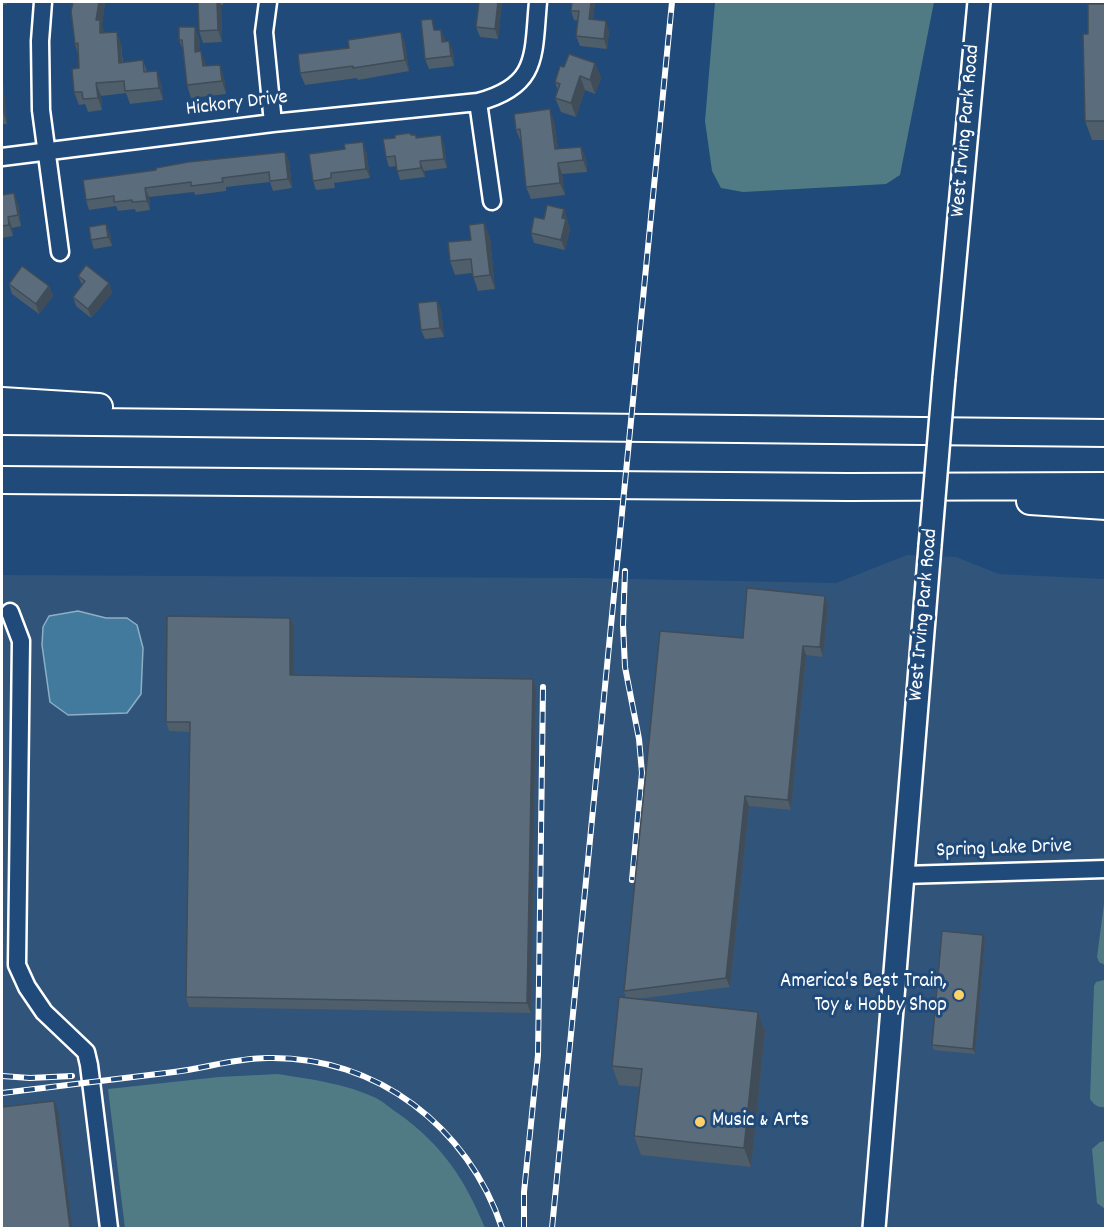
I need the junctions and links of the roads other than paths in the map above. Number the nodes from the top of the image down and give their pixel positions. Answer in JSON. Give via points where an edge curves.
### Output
{"nodes":[{"id":1,"x":43,"y":2,"type":"edge"},
{"id":2,"x":268,"y":2,"type":"edge"},
{"id":3,"x":538,"y":2,"type":"edge"},
{"id":4,"x":979,"y":2,"type":"edge"},
{"id":5,"x":478,"y":102,"type":"junction"},
{"id":6,"x":273,"y":123,"type":"junction"},
{"id":7,"x":47,"y":152,"type":"junction"},
{"id":8,"x":2,"y":157,"type":"edge"},
{"id":9,"x":492,"y":201,"type":"dead end"},
{"id":10,"x":60,"y":252,"type":"dead end"},
{"id":11,"x":2,"y":400,"type":"edge"},
{"id":12,"x":2,"y":421,"type":"edge"},
{"id":13,"x":245,"y":423,"type":"junction"},
{"id":14,"x":1106,"y":434,"type":"edge"},
{"id":15,"x":2,"y":480,"type":"edge"},
{"id":16,"x":1106,"y":486,"type":"edge"},
{"id":17,"x":848,"y":487,"type":"junction"},
{"id":18,"x":1106,"y":506,"type":"edge"},
{"id":19,"x":10,"y":612,"type":"dead end"},
{"id":20,"x":1106,"y":869,"type":"edge"},
{"id":21,"x":903,"y":875,"type":"junction"},
{"id":22,"x":109,"y":1228,"type":"edge"},
{"id":23,"x":874,"y":1228,"type":"edge"}],
"edges":[{"from":1,"to":7,"type":"street","via":[[41,110]]},
{"from":2,"to":6,"type":"street","via":[[264,32]]},
{"from":3,"to":5,"type":"street","name":"Hickory Drive","via":[[527,72],[505,93]]},
{"from":4,"to":21,"type":"main road","name":"West Irving Park Road","bridge":true},
{"from":5,"to":6,"type":"street","name":"Hickory Drive"},
{"from":5,"to":9,"type":"street"},
{"from":6,"to":7,"type":"street","name":"Hickory Drive"},
{"from":7,"to":8,"type":"street","name":"Hickory Drive"},
{"from":7,"to":10,"type":"street"},
{"from":11,"to":13,"type":"highway","via":[[66,403]]},
{"from":12,"to":13,"type":"highway"},
{"from":13,"to":14,"type":"highway"},
{"from":15,"to":17,"type":"highway"},
{"from":16,"to":17,"type":"highway"},
{"from":17,"to":18,"type":"highway"},
{"from":19,"to":22,"type":"street","via":[[21,641],[18,965],[44,1012],[86,1052]]},
{"from":20,"to":21,"type":"street","name":"Spring Lake Drive"},
{"from":21,"to":23,"type":"main road","name":"West Irving Park Road"}]}
